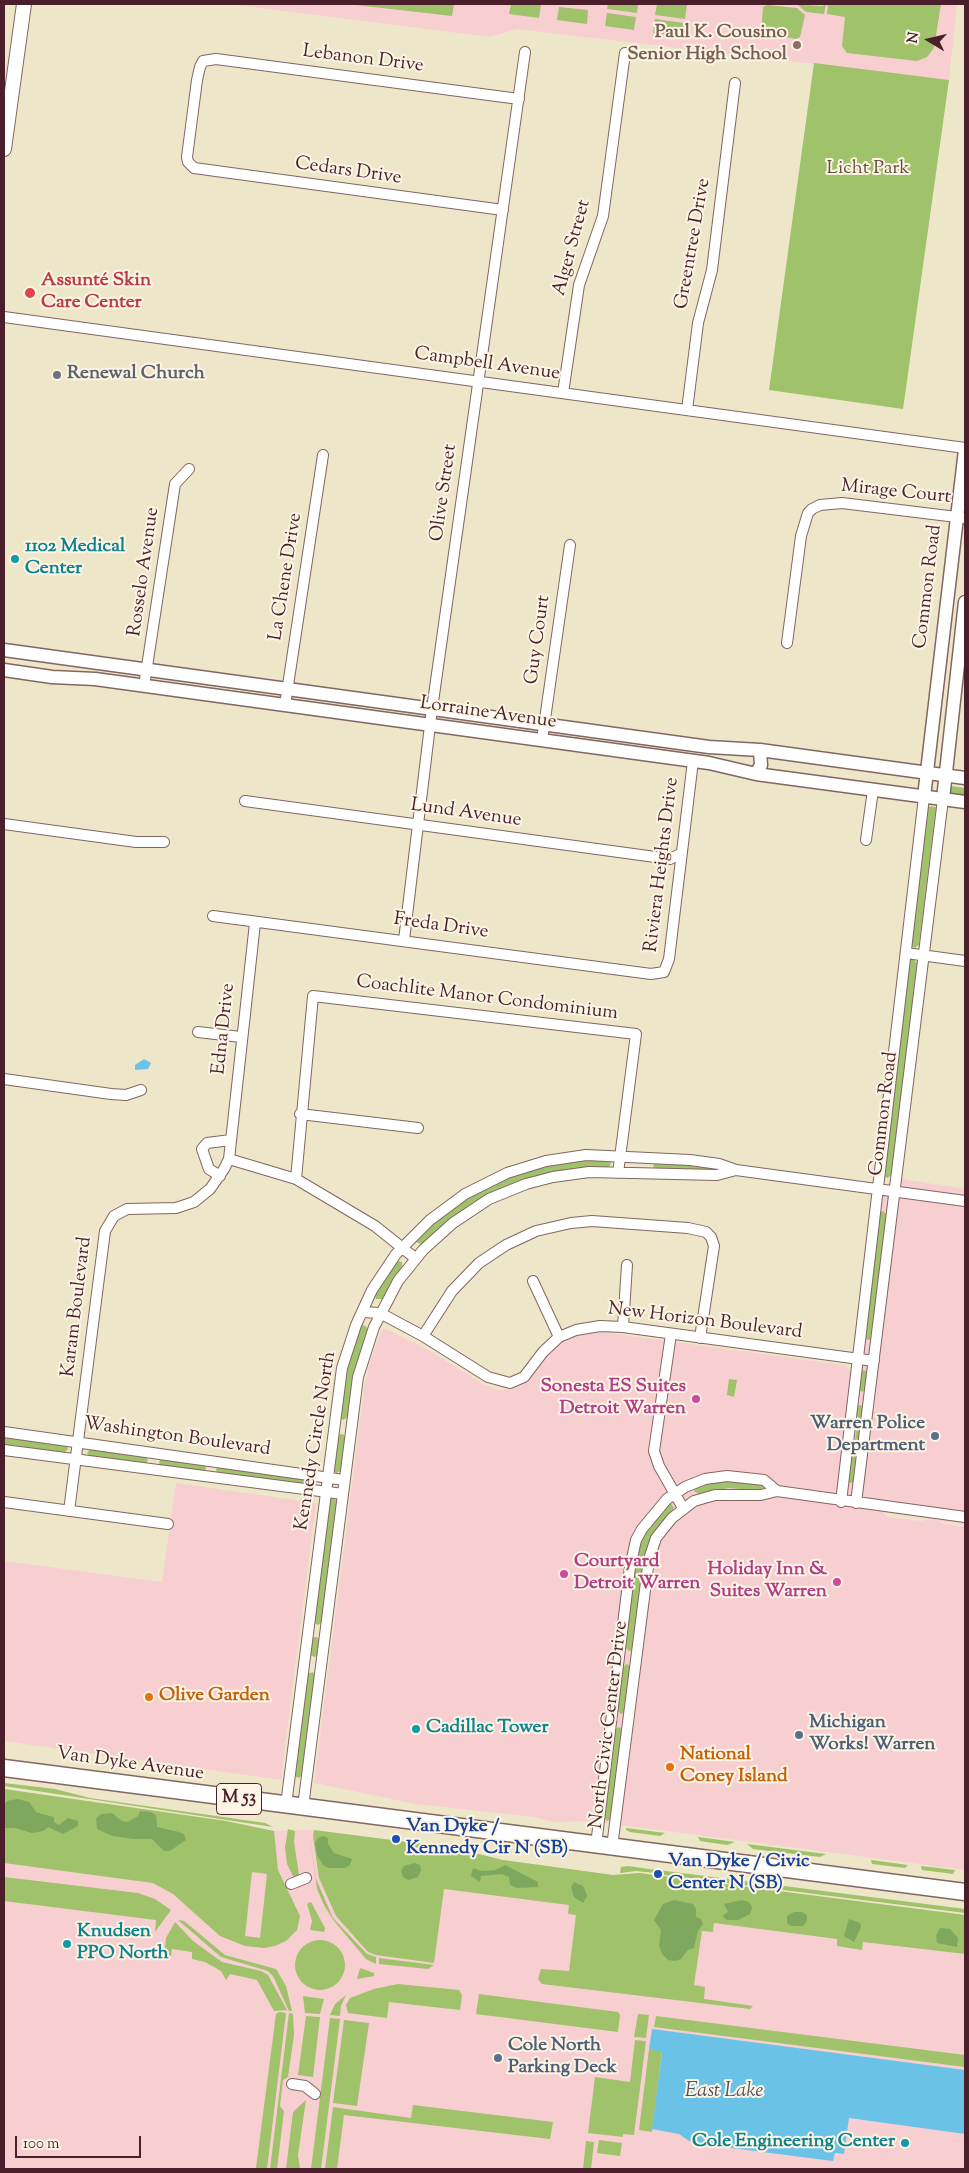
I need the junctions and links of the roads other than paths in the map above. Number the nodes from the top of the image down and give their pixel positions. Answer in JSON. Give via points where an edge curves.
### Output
{"nodes":[{"id":1,"x":24,"y":4,"type":"edge"},
{"id":2,"x":526,"y":52,"type":"dead end"},
{"id":3,"x":625,"y":53,"type":"dead end"},
{"id":4,"x":736,"y":83,"type":"dead end"},
{"id":5,"x":519,"y":98,"type":"junction"},
{"id":6,"x":4,"y":149,"type":"edge"},
{"id":7,"x":190,"y":165,"type":"joint"},
{"id":8,"x":503,"y":210,"type":"junction"},
{"id":9,"x":4,"y":317,"type":"edge"},
{"id":10,"x":478,"y":382,"type":"junction"},
{"id":11,"x":562,"y":392,"type":"junction"},
{"id":12,"x":687,"y":410,"type":"junction"},
{"id":13,"x":965,"y":449,"type":"edge"},
{"id":14,"x":323,"y":455,"type":"dead end"},
{"id":15,"x":189,"y":469,"type":"dead end"},
{"id":16,"x":961,"y":517,"type":"edge"},
{"id":17,"x":570,"y":545,"type":"dead end"},
{"id":18,"x":965,"y":602,"type":"edge"},
{"id":19,"x":786,"y":643,"type":"dead end"},
{"id":20,"x":4,"y":650,"type":"edge"},
{"id":21,"x":40,"y":655,"type":"junction"},
{"id":22,"x":4,"y":670,"type":"edge"},
{"id":23,"x":146,"y":670,"type":"junction"},
{"id":24,"x":38,"y":675,"type":"junction"},
{"id":25,"x":144,"y":686,"type":"junction"},
{"id":26,"x":288,"y":689,"type":"junction"},
{"id":27,"x":285,"y":705,"type":"junction"},
{"id":28,"x":432,"y":709,"type":"junction"},
{"id":29,"x":544,"y":724,"type":"junction"},
{"id":30,"x":430,"y":725,"type":"junction"},
{"id":31,"x":933,"y":728,"type":"junction"},
{"id":32,"x":950,"y":730,"type":"junction"},
{"id":33,"x":542,"y":740,"type":"junction"},
{"id":34,"x":760,"y":750,"type":"junction"},
{"id":35,"x":693,"y":761,"type":"junction"},
{"id":36,"x":926,"y":773,"type":"junction"},
{"id":37,"x":756,"y":774,"type":"junction"},
{"id":38,"x":946,"y":776,"type":"junction"},
{"id":39,"x":965,"y":778,"type":"edge"},
{"id":40,"x":873,"y":790,"type":"junction"},
{"id":41,"x":924,"y":797,"type":"junction"},
{"id":42,"x":943,"y":799,"type":"junction"},
{"id":43,"x":245,"y":801,"type":"dead end"},
{"id":44,"x":965,"y":802,"type":"edge"},
{"id":45,"x":4,"y":824,"type":"edge"},
{"id":46,"x":418,"y":825,"type":"junction"},
{"id":47,"x":866,"y":840,"type":"dead end"},
{"id":48,"x":164,"y":842,"type":"dead end"},
{"id":49,"x":682,"y":853,"type":"junction"},
{"id":50,"x":213,"y":916,"type":"dead end"},
{"id":51,"x":255,"y":923,"type":"junction"},
{"id":52,"x":404,"y":940,"type":"junction"},
{"id":53,"x":906,"y":953,"type":"junction"},
{"id":54,"x":923,"y":955,"type":"junction"},
{"id":55,"x":965,"y":961,"type":"edge"},
{"id":56,"x":664,"y":972,"type":"joint"},
{"id":57,"x":198,"y":1032,"type":"dead end"},
{"id":58,"x":241,"y":1037,"type":"junction"},
{"id":59,"x":4,"y":1079,"type":"edge"},
{"id":60,"x":140,"y":1090,"type":"dead end"},
{"id":61,"x":300,"y":1114,"type":"junction"},
{"id":62,"x":418,"y":1128,"type":"dead end"},
{"id":63,"x":230,"y":1140,"type":"junction"},
{"id":64,"x":620,"y":1156,"type":"junction"},
{"id":65,"x":228,"y":1159,"type":"junction"},
{"id":66,"x":736,"y":1170,"type":"junction"},
{"id":67,"x":618,"y":1173,"type":"junction"},
{"id":68,"x":220,"y":1176,"type":"junction"},
{"id":69,"x":296,"y":1179,"type":"junction"},
{"id":70,"x":877,"y":1189,"type":"junction"},
{"id":71,"x":894,"y":1191,"type":"junction"},
{"id":72,"x":965,"y":1201,"type":"edge"},
{"id":73,"x":403,"y":1247,"type":"junction"},
{"id":74,"x":415,"y":1258,"type":"junction"},
{"id":75,"x":627,"y":1264,"type":"dead end"},
{"id":76,"x":533,"y":1281,"type":"dead end"},
{"id":77,"x":362,"y":1312,"type":"junction"},
{"id":78,"x":380,"y":1313,"type":"junction"},
{"id":79,"x":623,"y":1327,"type":"junction"},
{"id":80,"x":671,"y":1334,"type":"junction"},
{"id":81,"x":423,"y":1336,"type":"junction"},
{"id":82,"x":560,"y":1337,"type":"junction"},
{"id":83,"x":700,"y":1338,"type":"junction"},
{"id":84,"x":858,"y":1359,"type":"junction"},
{"id":85,"x":874,"y":1361,"type":"junction"},
{"id":86,"x":334,"y":1425,"type":"junction"},
{"id":87,"x":351,"y":1428,"type":"junction"},
{"id":88,"x":4,"y":1432,"type":"edge"},
{"id":89,"x":78,"y":1442,"type":"junction"},
{"id":90,"x":4,"y":1450,"type":"edge"},
{"id":91,"x":76,"y":1459,"type":"junction"},
{"id":92,"x":327,"y":1476,"type":"junction"},
{"id":93,"x":344,"y":1480,"type":"junction"},
{"id":94,"x":777,"y":1491,"type":"junction"},
{"id":95,"x":325,"y":1493,"type":"junction"},
{"id":96,"x":675,"y":1493,"type":"junction"},
{"id":97,"x":343,"y":1494,"type":"junction"},
{"id":98,"x":4,"y":1502,"type":"edge"},
{"id":99,"x":841,"y":1502,"type":"junction"},
{"id":100,"x":856,"y":1503,"type":"junction"},
{"id":101,"x":683,"y":1508,"type":"junction"},
{"id":102,"x":69,"y":1511,"type":"junction"},
{"id":103,"x":965,"y":1517,"type":"edge"},
{"id":104,"x":168,"y":1524,"type":"dead end"},
{"id":105,"x":308,"y":1630,"type":"junction"},
{"id":106,"x":325,"y":1632,"type":"junction"},
{"id":107,"x":304,"y":1663,"type":"junction"},
{"id":108,"x":322,"y":1665,"type":"junction"},
{"id":109,"x":4,"y":1768,"type":"edge"},
{"id":110,"x":286,"y":1805,"type":"junction"},
{"id":111,"x":303,"y":1807,"type":"junction"},
{"id":112,"x":604,"y":1846,"type":"junction"},
{"id":113,"x":306,"y":1878,"type":"dead end"},
{"id":114,"x":291,"y":1884,"type":"dead end"},
{"id":115,"x":965,"y":1892,"type":"edge"},
{"id":116,"x":292,"y":2084,"type":"dead end"},
{"id":117,"x":315,"y":2094,"type":"dead end"}],
"edges":[{"from":1,"to":6,"type":"main road"},
{"from":2,"to":5,"type":"street","name":"Olive Street"},
{"from":3,"to":11,"type":"street","name":"Alger Street","via":[[603,216],[579,285]]},
{"from":4,"to":12,"type":"street","name":"Greentree Drive","via":[[712,270],[698,323]]},
{"from":5,"to":7,"type":"street","name":"Lebanon Drive","via":[[216,59],[203,61],[187,157]]},
{"from":5,"to":8,"type":"street","name":"Olive Street"},
{"from":7,"to":8,"type":"street","name":"Cedars Drive","via":[[198,169]]},
{"from":8,"to":10,"type":"street","name":"Olive Street"},
{"from":9,"to":10,"type":"street","name":"Campbell Avenue"},
{"from":10,"to":11,"type":"street","name":"Campbell Avenue"},
{"from":10,"to":28,"type":"street","name":"Olive Street"},
{"from":11,"to":12,"type":"street","name":"Campbell Avenue"},
{"from":12,"to":13,"type":"street","name":"Campbell Avenue"},
{"from":13,"to":16,"type":"street","name":"Common Road"},
{"from":14,"to":26,"type":"street","name":"La Chene Drive"},
{"from":15,"to":23,"type":"street","name":"Rosselo Avenue","via":[[175,484]]},
{"from":16,"to":19,"type":"street","name":"Mirage Court","via":[[842,503],[812,509],[801,536]]},
{"from":16,"to":31,"type":"street","name":"Common Road"},
{"from":17,"to":29,"type":"street","name":"Guy Court"},
{"from":18,"to":32,"type":"street","name":"Common Road"},
{"from":20,"to":21,"type":"street","name":"Lorraine Avenue"},
{"from":21,"to":23,"type":"street","name":"Lorraine Avenue"},
{"from":21,"to":24,"type":"street","via":[[36,665]]},
{"from":22,"to":24,"type":"street","name":"Lorraine Avenue"},
{"from":23,"to":25,"type":"street","name":"Rosselo Avenue"},
{"from":23,"to":26,"type":"street","name":"Lorraine Avenue"},
{"from":24,"to":25,"type":"street","name":"Lorraine Avenue","via":[[85,677]]},
{"from":25,"to":27,"type":"street","name":"Lorraine Avenue"},
{"from":26,"to":27,"type":"street","name":"La Chene Drive"},
{"from":26,"to":28,"type":"street","name":"Lorraine Avenue"},
{"from":27,"to":30,"type":"street","name":"Lorraine Avenue"},
{"from":28,"to":29,"type":"street","name":"Lorraine Avenue"},
{"from":28,"to":30,"type":"street","name":"Olive Street"},
{"from":29,"to":33,"type":"street","name":"Guy Court"},
{"from":29,"to":34,"type":"street","name":"Lorraine Avenue","via":[[709,747]]},
{"from":30,"to":33,"type":"street","name":"Lorraine Avenue"},
{"from":30,"to":46,"type":"street","name":"Olive Street"},
{"from":31,"to":32,"type":"street"},
{"from":31,"to":36,"type":"street","name":"Common Road"},
{"from":32,"to":38,"type":"street","name":"Common Road"},
{"from":33,"to":35,"type":"street","name":"Lorraine Avenue"},
{"from":34,"to":36,"type":"street","name":"Lorraine Avenue"},
{"from":34,"to":37,"type":"street","via":[[761,765]]},
{"from":35,"to":37,"type":"street","name":"Lorraine Avenue"},
{"from":35,"to":49,"type":"street","name":"Riviera Heights Drive"},
{"from":36,"to":38,"type":"street","name":"Lorraine Avenue"},
{"from":36,"to":41,"type":"street","name":"Common Road"},
{"from":37,"to":40,"type":"street","name":"Lorraine Avenue"},
{"from":38,"to":39,"type":"street","name":"Lorraine Avenue"},
{"from":38,"to":42,"type":"street","name":"Common Road"},
{"from":40,"to":41,"type":"street","name":"Lorraine Avenue"},
{"from":40,"to":47,"type":"street"},
{"from":41,"to":42,"type":"street","name":"Lorraine Avenue"},
{"from":41,"to":53,"type":"street","name":"Common Road"},
{"from":42,"to":44,"type":"street","name":"Lorraine Avenue"},
{"from":42,"to":54,"type":"street","name":"Common Road"},
{"from":43,"to":46,"type":"street","name":"Lund Avenue"},
{"from":45,"to":48,"type":"street","via":[[136,842]]},
{"from":46,"to":49,"type":"street","name":"Lund Avenue","via":[[670,859]]},
{"from":46,"to":52,"type":"street","name":"Olive Street"},
{"from":49,"to":56,"type":"street","name":"Riviera Heights Drive","via":[[669,959]]},
{"from":50,"to":51,"type":"street","name":"Freda Drive"},
{"from":51,"to":52,"type":"street","name":"Freda Drive"},
{"from":51,"to":58,"type":"street","name":"Edna Drive"},
{"from":52,"to":56,"type":"street","name":"Freda Drive","via":[[651,974]]},
{"from":53,"to":54,"type":"street"},
{"from":53,"to":70,"type":"street","name":"Common Road"},
{"from":54,"to":55,"type":"street"},
{"from":54,"to":71,"type":"street","name":"Common Road"},
{"from":57,"to":58,"type":"street"},
{"from":58,"to":63,"type":"street","name":"Edna Drive"},
{"from":59,"to":60,"type":"street","via":[[111,1094],[126,1095]]},
{"from":61,"to":62,"type":"street"},
{"from":61,"to":64,"type":"street","name":"Coachlite Manor Condominium","via":[[313,996],[636,1034]]},
{"from":61,"to":69,"type":"street","name":"Coachlite Manor Condominium"},
{"from":63,"to":65,"type":"street","name":"Edna Drive"},
{"from":63,"to":68,"type":"street","via":[[207,1143],[202,1149],[209,1169]]},
{"from":64,"to":66,"type":"street","name":"Kennedy Circle North","via":[[690,1160]]},
{"from":64,"to":67,"type":"street","name":"Coachlite Manor Condominium"},
{"from":64,"to":73,"type":"street","name":"Kennedy Circle North","via":[[565,1158],[507,1173],[453,1202]]},
{"from":65,"to":68,"type":"street","name":"Karam Boulevard"},
{"from":65,"to":69,"type":"street"},
{"from":66,"to":67,"type":"street","name":"Kennedy Circle North","via":[[717,1175]]},
{"from":66,"to":70,"type":"street","name":"Kennedy Circle North"},
{"from":67,"to":74,"type":"street","name":"Kennedy Circle North","via":[[576,1173],[515,1188],[464,1214]]},
{"from":68,"to":89,"type":"street","name":"Karam Boulevard","via":[[194,1202],[176,1208],[134,1207],[119,1212],[109,1221],[102,1244]]},
{"from":69,"to":73,"type":"street","via":[[354,1212]]},
{"from":70,"to":71,"type":"street","name":"Kennedy Circle North"},
{"from":70,"to":84,"type":"street","name":"Common Road"},
{"from":71,"to":72,"type":"street","name":"Kennedy Circle North"},
{"from":71,"to":85,"type":"street","name":"Common Road"},
{"from":73,"to":74,"type":"street"},
{"from":73,"to":77,"type":"street","name":"Kennedy Circle North","via":[[384,1271]]},
{"from":74,"to":78,"type":"street","name":"Kennedy Circle North"},
{"from":75,"to":79,"type":"street"},
{"from":76,"to":82,"type":"street"},
{"from":77,"to":78,"type":"street","name":"New Horizon Boulevard"},
{"from":77,"to":86,"type":"street","name":"Kennedy Circle North","via":[[342,1368]]},
{"from":78,"to":81,"type":"street","name":"New Horizon Boulevard"},
{"from":78,"to":87,"type":"street","name":"Kennedy Circle North","via":[[361,1364]]},
{"from":79,"to":80,"type":"street","name":"New Horizon Boulevard"},
{"from":79,"to":82,"type":"street","name":"New Horizon Boulevard","via":[[588,1327]]},
{"from":80,"to":83,"type":"street","name":"New Horizon Boulevard"},
{"from":80,"to":96,"type":"street","via":[[654,1451]]},
{"from":81,"to":82,"type":"street","name":"New Horizon Boulevard","via":[[488,1377],[510,1383],[524,1377]]},
{"from":81,"to":83,"type":"street","via":[[452,1291],[479,1263],[536,1231],[592,1221],[688,1228],[706,1232],[711,1237],[714,1246]]},
{"from":83,"to":84,"type":"street","name":"New Horizon Boulevard"},
{"from":84,"to":85,"type":"street","name":"New Horizon Boulevard"},
{"from":84,"to":99,"type":"street","name":"Common Road"},
{"from":85,"to":100,"type":"street","name":"Common Road"},
{"from":86,"to":87,"type":"street"},
{"from":86,"to":92,"type":"street","name":"Kennedy Circle North"},
{"from":87,"to":93,"type":"street","name":"Kennedy Circle North"},
{"from":88,"to":89,"type":"street","name":"Washington Boulevard"},
{"from":89,"to":91,"type":"street","name":"Karam Boulevard"},
{"from":89,"to":92,"type":"street","name":"Washington Boulevard"},
{"from":90,"to":91,"type":"street","name":"Washington Boulevard"},
{"from":91,"to":95,"type":"street","name":"Washington Boulevard"},
{"from":91,"to":102,"type":"street","name":"Karam Boulevard"},
{"from":92,"to":93,"type":"street","name":"Washington Boulevard"},
{"from":92,"to":95,"type":"street","name":"Kennedy Circle North"},
{"from":93,"to":97,"type":"street","name":"Kennedy Circle North"},
{"from":94,"to":96,"type":"street","name":"North Civic Center Drive","via":[[764,1480],[727,1476],[705,1479]]},
{"from":94,"to":99,"type":"street","name":"North Civic Center Drive"},
{"from":94,"to":101,"type":"street","name":"North Civic Center Drive","via":[[761,1495],[714,1495]]},
{"from":95,"to":97,"type":"street","name":"Washington Boulevard"},
{"from":95,"to":105,"type":"street","name":"Kennedy Circle North"},
{"from":96,"to":101,"type":"street"},
{"from":96,"to":112,"type":"street","name":"North Civic Center Drive","via":[[650,1516],[633,1553]]},
{"from":97,"to":106,"type":"street","name":"Kennedy Circle North"},
{"from":98,"to":102,"type":"street"},
{"from":99,"to":100,"type":"street","name":"North Civic Center Drive"},
{"from":100,"to":103,"type":"street","name":"North Civic Center Drive"},
{"from":101,"to":112,"type":"street","name":"North Civic Center Drive","via":[[662,1528],[649,1559]]},
{"from":102,"to":104,"type":"street"},
{"from":105,"to":106,"type":"street"},
{"from":105,"to":107,"type":"street","name":"Kennedy Circle North"},
{"from":106,"to":108,"type":"street","name":"Kennedy Circle North"},
{"from":107,"to":108,"type":"street"},
{"from":107,"to":110,"type":"street","name":"Kennedy Circle North"},
{"from":108,"to":111,"type":"street","name":"Kennedy Circle North"},
{"from":109,"to":110,"type":"main road","name":"Van Dyke Avenue","number":"M 53"},
{"from":110,"to":111,"type":"main road","name":"Van Dyke Avenue","number":"M 53"},
{"from":111,"to":112,"type":"main road","name":"Van Dyke Avenue","number":"M 53"},
{"from":112,"to":115,"type":"main road","name":"Van Dyke Avenue","number":"M 53"},
{"from":113,"to":114,"type":"street"},
{"from":116,"to":117,"type":"street","via":[[305,2086]]}]}
